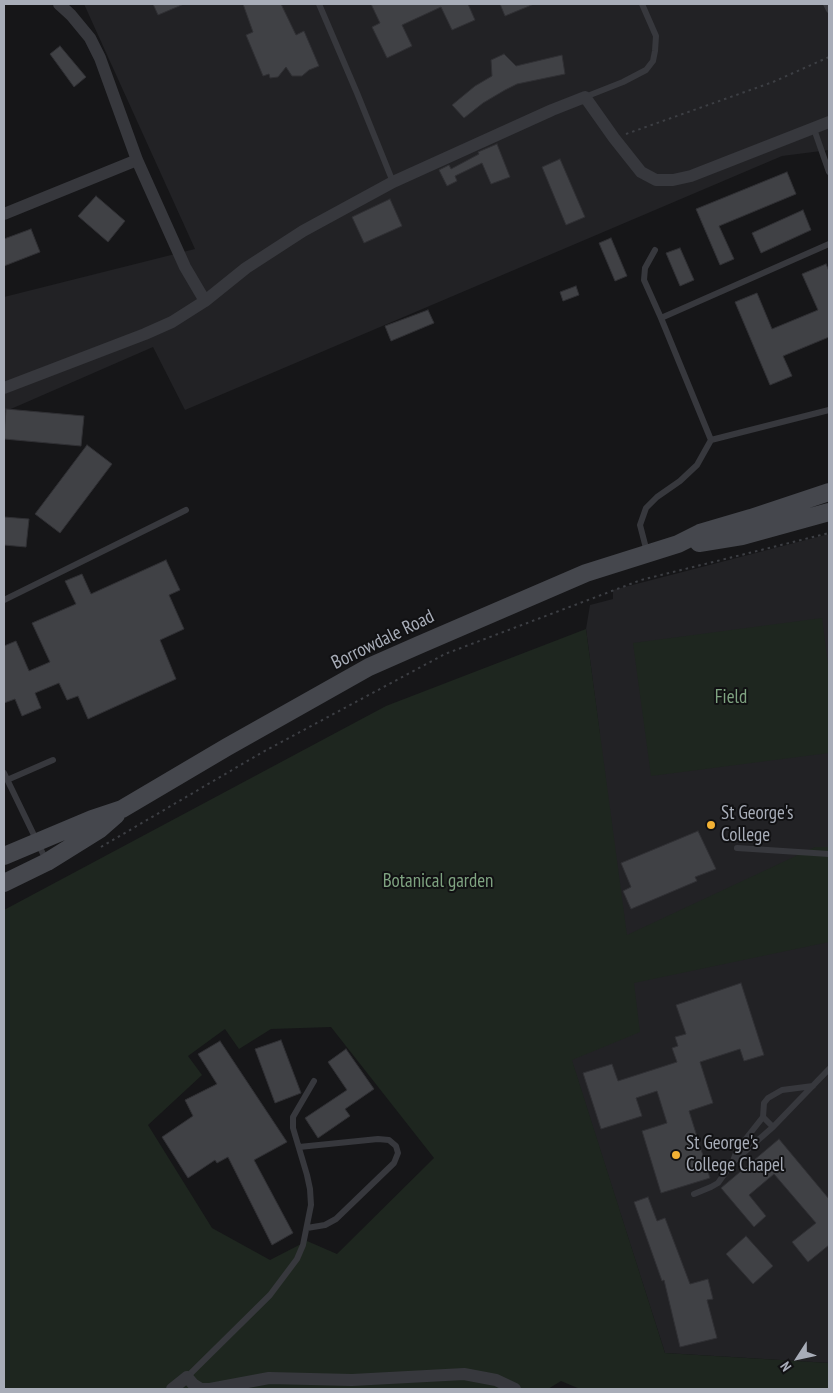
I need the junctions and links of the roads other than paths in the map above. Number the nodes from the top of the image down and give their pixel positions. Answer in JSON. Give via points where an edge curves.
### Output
{"nodes":[{"id":1,"x":59,"y":4,"type":"edge"},
{"id":2,"x":319,"y":4,"type":"edge"},
{"id":3,"x":642,"y":4,"type":"edge"},
{"id":4,"x":826,"y":4,"type":"edge"},
{"id":5,"x":829,"y":10,"type":"edge"},
{"id":6,"x":585,"y":97,"type":"junction"},
{"id":7,"x":829,"y":122,"type":"edge"},
{"id":8,"x":814,"y":129,"type":"junction"},
{"id":9,"x":137,"y":160,"type":"junction"},
{"id":10,"x":829,"y":171,"type":"edge"},
{"id":11,"x":393,"y":182,"type":"junction"},
{"id":12,"x":4,"y":214,"type":"edge"},
{"id":13,"x":829,"y":244,"type":"edge"},
{"id":14,"x":655,"y":250,"type":"dead end"},
{"id":15,"x":205,"y":301,"type":"junction"},
{"id":16,"x":661,"y":318,"type":"junction"},
{"id":17,"x":4,"y":388,"type":"edge"},
{"id":18,"x":829,"y":410,"type":"edge"},
{"id":19,"x":711,"y":440,"type":"junction"},
{"id":20,"x":829,"y":492,"type":"edge"},
{"id":21,"x":186,"y":510,"type":"dead end"},
{"id":22,"x":829,"y":512,"type":"edge"},
{"id":23,"x":678,"y":544,"type":"junction"},
{"id":24,"x":648,"y":553,"type":"junction"},
{"id":25,"x":4,"y":600,"type":"edge"},
{"id":26,"x":54,"y":760,"type":"dead end"},
{"id":27,"x":5,"y":777,"type":"edge"},
{"id":28,"x":122,"y":809,"type":"junction"},
{"id":29,"x":36,"y":842,"type":"junction"},
{"id":30,"x":737,"y":848,"type":"dead end"},
{"id":31,"x":829,"y":854,"type":"edge"},
{"id":32,"x":4,"y":856,"type":"edge"},
{"id":33,"x":47,"y":862,"type":"junction"},
{"id":34,"x":4,"y":883,"type":"edge"},
{"id":35,"x":829,"y":1069,"type":"edge"},
{"id":36,"x":314,"y":1081,"type":"dead end"},
{"id":37,"x":813,"y":1086,"type":"junction"},
{"id":38,"x":763,"y":1117,"type":"junction"},
{"id":39,"x":773,"y":1127,"type":"junction"},
{"id":40,"x":299,"y":1147,"type":"junction"},
{"id":41,"x":733,"y":1162,"type":"junction"},
{"id":42,"x":694,"y":1194,"type":"dead end"},
{"id":43,"x":306,"y":1228,"type":"junction"},
{"id":44,"x":187,"y":1377,"type":"junction"},
{"id":45,"x":172,"y":1389,"type":"edge"},
{"id":46,"x":210,"y":1389,"type":"edge"},
{"id":47,"x":515,"y":1389,"type":"edge"}],
"edges":[{"from":1,"to":9,"type":"street","via":[[94,45]]},
{"from":2,"to":11,"type":"lane"},
{"from":3,"to":6,"type":"lane","via":[[656,36],[652,61],[646,70]]},
{"from":4,"to":5,"type":"lane"},
{"from":6,"to":8,"type":"street","via":[[641,172],[656,180],[691,176]]},
{"from":6,"to":11,"type":"street"},
{"from":7,"to":8,"type":"street"},
{"from":8,"to":10,"type":"lane"},
{"from":9,"to":12,"type":"street"},
{"from":9,"to":15,"type":"street","via":[[184,266]]},
{"from":11,"to":15,"type":"street","via":[[303,231],[246,268]]},
{"from":13,"to":16,"type":"lane"},
{"from":14,"to":16,"type":"lane","via":[[645,268],[644,280]]},
{"from":15,"to":17,"type":"street","via":[[145,334]]},
{"from":16,"to":19,"type":"lane"},
{"from":18,"to":19,"type":"lane"},
{"from":19,"to":24,"type":"lane","via":[[697,465],[646,508],[640,526]]},
{"from":20,"to":23,"type":"main road","name":"Borrowdale Road","via":[[700,533]]},
{"from":21,"to":25,"type":"lane"},
{"from":22,"to":23,"type":"main road","name":"Borrowdale Road","via":[[742,536]]},
{"from":23,"to":24,"type":"main road","name":"Borrowdale Road"},
{"from":24,"to":28,"type":"main road","name":"Borrowdale Road","via":[[586,573],[369,667]]},
{"from":26,"to":27,"type":"lane"},
{"from":27,"to":29,"type":"lane"},
{"from":28,"to":29,"type":"main road","name":"Borrowdale Road"},
{"from":28,"to":33,"type":"main road","name":"Borrowdale Road","via":[[100,829]]},
{"from":29,"to":32,"type":"main road","name":"Borrowdale Road"},
{"from":29,"to":33,"type":"lane"},
{"from":30,"to":31,"type":"lane"},
{"from":33,"to":34,"type":"main road","name":"Borrowdale Road"},
{"from":35,"to":37,"type":"lane"},
{"from":36,"to":40,"type":"lane","via":[[293,1118]]},
{"from":37,"to":38,"type":"lane","via":[[774,1094],[764,1104]]},
{"from":37,"to":39,"type":"lane"},
{"from":38,"to":39,"type":"lane"},
{"from":38,"to":41,"type":"lane","via":[[737,1150]]},
{"from":39,"to":41,"type":"lane"},
{"from":40,"to":43,"type":"lane","via":[[310,1189],[311,1205]]},
{"from":40,"to":43,"type":"lane","via":[[378,1139],[389,1140],[396,1146],[398,1154],[394,1163],[336,1219],[325,1225]]},
{"from":41,"to":42,"type":"lane","via":[[718,1183]]},
{"from":43,"to":44,"type":"lane","via":[[297,1259],[282,1280]]},
{"from":44,"to":45,"type":"street"},
{"from":44,"to":46,"type":"street","via":[[193,1384]]},
{"from":46,"to":47,"type":"street","via":[[269,1378],[352,1380],[464,1374],[496,1380]]}]}
